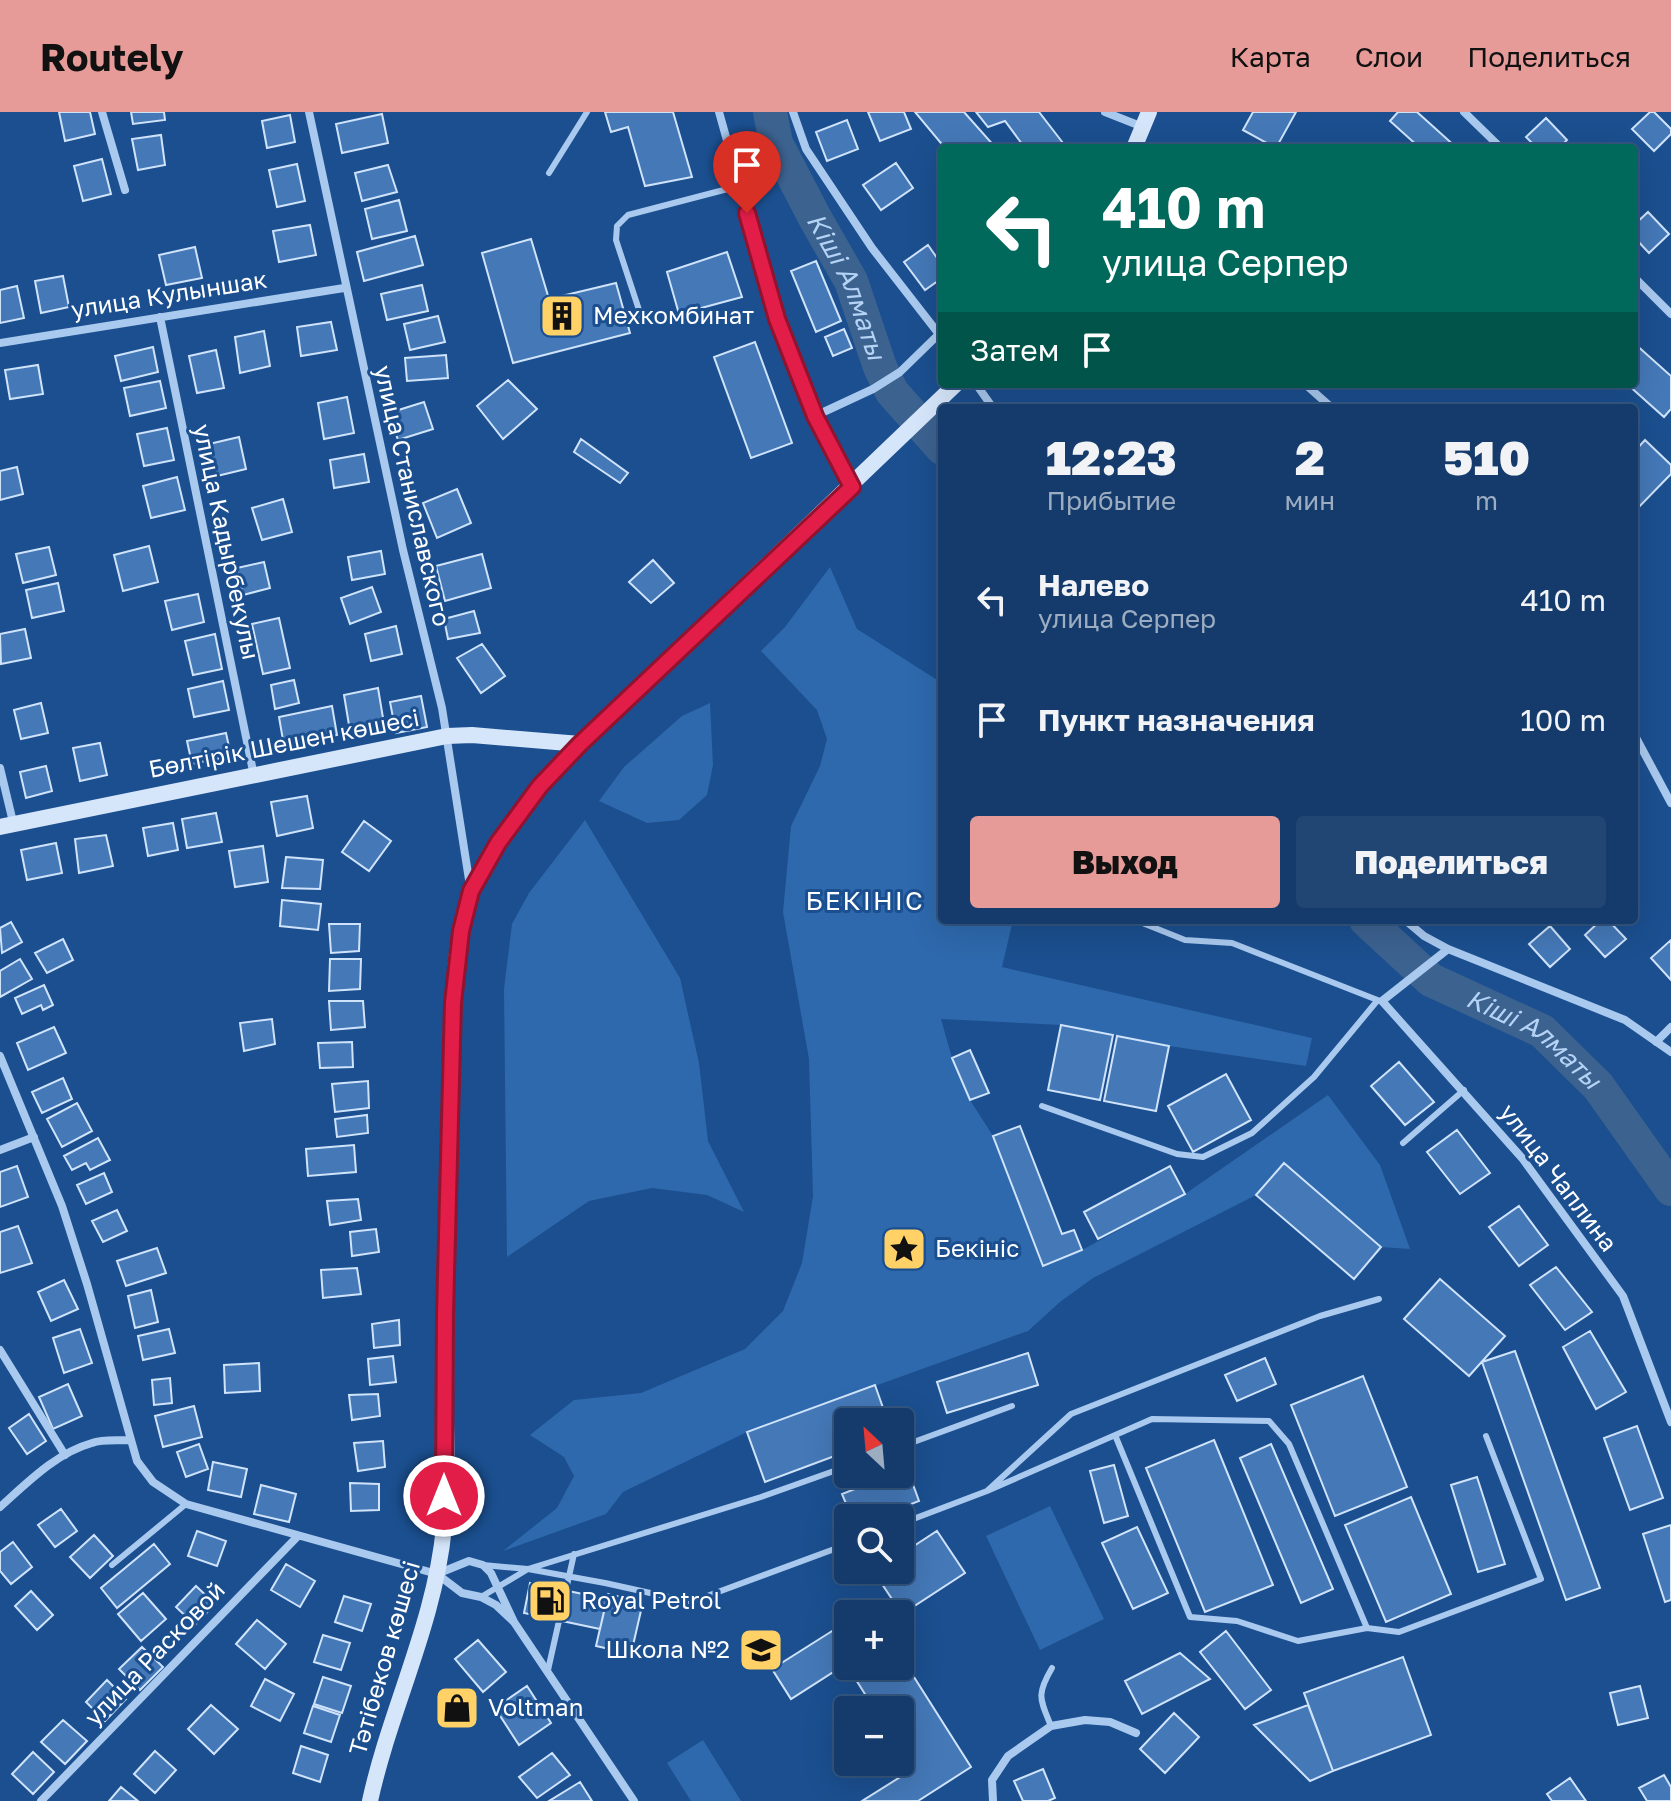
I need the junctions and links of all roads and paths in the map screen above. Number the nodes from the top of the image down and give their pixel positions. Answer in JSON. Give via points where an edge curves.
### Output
{"nodes":[{"id":1,"x":102,"y":112,"type":"edge"},
{"id":2,"x":309,"y":112,"type":"edge"},
{"id":3,"x":587,"y":112,"type":"edge"},
{"id":4,"x":719,"y":112,"type":"edge"},
{"id":5,"x":793,"y":112,"type":"edge"},
{"id":6,"x":1105,"y":112,"type":"edge"},
{"id":7,"x":1464,"y":112,"type":"edge"},
{"id":8,"x":1146,"y":120,"type":"edge"},
{"id":9,"x":1136,"y":144,"type":"edge"},
{"id":10,"x":1497,"y":144,"type":"edge"},
{"id":11,"x":549,"y":173,"type":"dead end"},
{"id":12,"x":739,"y":186,"type":"junction"},
{"id":13,"x":125,"y":190,"type":"dead end"},
{"id":14,"x":1638,"y":281,"type":"edge"},
{"id":15,"x":344,"y":288,"type":"junction"},
{"id":16,"x":1671,"y":314,"type":"edge"},
{"id":17,"x":641,"y":316,"type":"dead end"},
{"id":18,"x":160,"y":317,"type":"junction"},
{"id":19,"x":938,"y":332,"type":"edge"},
{"id":20,"x":938,"y":339,"type":"edge"},
{"id":21,"x":0,"y":343,"type":"edge"},
{"id":22,"x":952,"y":388,"type":"edge"},
{"id":23,"x":1310,"y":388,"type":"edge"},
{"id":24,"x":1328,"y":404,"type":"edge"},
{"id":25,"x":815,"y":416,"type":"junction"},
{"id":26,"x":852,"y":487,"type":"junction"},
{"id":27,"x":447,"y":736,"type":"junction"},
{"id":28,"x":1638,"y":741,"type":"edge"},
{"id":29,"x":580,"y":744,"type":"junction"},
{"id":30,"x":0,"y":768,"type":"edge"},
{"id":31,"x":254,"y":776,"type":"junction"},
{"id":32,"x":1671,"y":803,"type":"edge"},
{"id":33,"x":6,"y":825,"type":"edge"},
{"id":34,"x":471,"y":891,"type":"junction"},
{"id":35,"x":1145,"y":924,"type":"edge"},
{"id":36,"x":1410,"y":924,"type":"edge"},
{"id":37,"x":1448,"y":949,"type":"junction"},
{"id":38,"x":1380,"y":1001,"type":"junction"},
{"id":39,"x":1671,"y":1027,"type":"edge"},
{"id":40,"x":1656,"y":1042,"type":"junction"},
{"id":41,"x":1671,"y":1052,"type":"edge"},
{"id":42,"x":0,"y":1056,"type":"edge"},
{"id":43,"x":1464,"y":1090,"type":"junction"},
{"id":44,"x":1042,"y":1106,"type":"dead end"},
{"id":45,"x":34,"y":1137,"type":"junction"},
{"id":46,"x":1403,"y":1143,"type":"dead end"},
{"id":47,"x":0,"y":1150,"type":"edge"},
{"id":48,"x":1379,"y":1299,"type":"dead end"},
{"id":49,"x":0,"y":1350,"type":"edge"},
{"id":50,"x":1012,"y":1406,"type":"dead end"},
{"id":51,"x":1671,"y":1422,"type":"edge"},
{"id":52,"x":1115,"y":1435,"type":"junction"},
{"id":53,"x":1486,"y":1436,"type":"dead end"},
{"id":54,"x":129,"y":1440,"type":"junction"},
{"id":55,"x":914,"y":1442,"type":"edge"},
{"id":56,"x":65,"y":1455,"type":"junction"},
{"id":57,"x":834,"y":1471,"type":"edge"},
{"id":58,"x":987,"y":1491,"type":"junction"},
{"id":59,"x":186,"y":1504,"type":"junction"},
{"id":60,"x":0,"y":1507,"type":"edge"},
{"id":61,"x":914,"y":1519,"type":"edge"},
{"id":62,"x":298,"y":1536,"type":"junction"},
{"id":63,"x":834,"y":1549,"type":"edge"},
{"id":64,"x":574,"y":1554,"type":"junction"},
{"id":65,"x":112,"y":1565,"type":"dead end"},
{"id":66,"x":483,"y":1565,"type":"junction"},
{"id":67,"x":528,"y":1569,"type":"junction"},
{"id":68,"x":437,"y":1574,"type":"junction"},
{"id":69,"x":570,"y":1577,"type":"junction"},
{"id":70,"x":498,"y":1587,"type":"junction"},
{"id":71,"x":481,"y":1597,"type":"junction"},
{"id":72,"x":514,"y":1622,"type":"junction"},
{"id":73,"x":1367,"y":1628,"type":"junction"},
{"id":74,"x":1052,"y":1668,"type":"dead end"},
{"id":75,"x":548,"y":1670,"type":"junction"},
{"id":76,"x":1051,"y":1726,"type":"junction"},
{"id":77,"x":1136,"y":1733,"type":"dead end"},
{"id":78,"x":41,"y":1801,"type":"edge"},
{"id":79,"x":370,"y":1801,"type":"edge"},
{"id":80,"x":634,"y":1801,"type":"edge"},
{"id":81,"x":993,"y":1801,"type":"edge"}],
"edges":[{"from":1,"to":13,"type":"street"},
{"from":2,"to":15,"type":"street","name":"улица Станиславского"},
{"from":3,"to":11,"type":"lane"},
{"from":4,"to":12,"type":"street"},
{"from":5,"to":19,"type":"street","via":[[806,149],[872,248]]},
{"from":6,"to":8,"type":"street"},
{"from":7,"to":10,"type":"street"},
{"from":8,"to":9,"type":"main road"},
{"from":12,"to":17,"type":"lane","via":[[628,215],[617,226],[616,240]]},
{"from":12,"to":25,"type":"street","via":[[777,319]]},
{"from":14,"to":16,"type":"street"},
{"from":15,"to":18,"type":"street","name":"улица Кулыншак"},
{"from":15,"to":27,"type":"street","name":"улица Станиславского"},
{"from":18,"to":21,"type":"street","name":"улица Кулыншак"},
{"from":18,"to":31,"type":"street","name":"улица Кадырбекулы"},
{"from":20,"to":25,"type":"street","via":[[873,389]]},
{"from":22,"to":26,"type":"main road","name":"Тәтібеков көшесі"},
{"from":23,"to":24,"type":"street"},
{"from":25,"to":26,"type":"street"},
{"from":26,"to":29,"type":"main road","name":"Тәтібеков көшесі"},
{"from":27,"to":29,"type":"main road","name":"Бөлтірік Шешен көшесі"},
{"from":27,"to":31,"type":"main road","name":"Бөлтірік Шешен көшесі"},
{"from":27,"to":34,"type":"street","name":"улица Станиславского"},
{"from":28,"to":32,"type":"street"},
{"from":29,"to":34,"type":"main road","name":"Тәтібеков көшесі","via":[[540,786]]},
{"from":30,"to":33,"type":"street"},
{"from":31,"to":33,"type":"main road","name":"Бөлтірік Шешен көшесі"},
{"from":34,"to":68,"type":"main road","name":"Тәтібеков көшесі","via":[[453,1003],[444,1526]]},
{"from":35,"to":38,"type":"lane","via":[[1185,940],[1232,943]]},
{"from":36,"to":37,"type":"street"},
{"from":37,"to":38,"type":"street"},
{"from":37,"to":40,"type":"street","via":[[1625,1020]]},
{"from":38,"to":43,"type":"street","name":"улица Чаплина"},
{"from":38,"to":44,"type":"lane","via":[[1314,1077],[1252,1133],[1203,1157],[1177,1154]]},
{"from":39,"to":40,"type":"street"},
{"from":40,"to":41,"type":"street"},
{"from":42,"to":45,"type":"street"},
{"from":43,"to":46,"type":"lane"},
{"from":43,"to":51,"type":"street","name":"улица Чаплина","via":[[1522,1158],[1623,1296]]},
{"from":45,"to":47,"type":"street"},
{"from":45,"to":54,"type":"street","via":[[87,1284]]},
{"from":48,"to":58,"type":"lane","via":[[1320,1316],[1071,1414]]},
{"from":49,"to":56,"type":"street"},
{"from":50,"to":55,"type":"lane"},
{"from":52,"to":58,"type":"lane"},
{"from":52,"to":73,"type":"lane","via":[[1190,1617],[1237,1621],[1298,1641]]},
{"from":52,"to":73,"type":"lane","via":[[1152,1419],[1269,1421],[1289,1444]]},
{"from":53,"to":73,"type":"lane","via":[[1541,1579],[1399,1632]]},
{"from":54,"to":56,"type":"street","via":[[93,1442]]},
{"from":54,"to":59,"type":"street","via":[[153,1482]]},
{"from":56,"to":60,"type":"street"},
{"from":57,"to":64,"type":"lane"},
{"from":58,"to":61,"type":"lane"},
{"from":59,"to":62,"type":"street"},
{"from":59,"to":65,"type":"lane"},
{"from":62,"to":68,"type":"street"},
{"from":62,"to":78,"type":"street","name":"улица Расковой"},
{"from":63,"to":69,"type":"lane","via":[[691,1602]]},
{"from":64,"to":67,"type":"lane"},
{"from":64,"to":69,"type":"lane"},
{"from":66,"to":67,"type":"lane"},
{"from":66,"to":68,"type":"street","via":[[469,1561]]},
{"from":66,"to":70,"type":"street"},
{"from":67,"to":69,"type":"lane"},
{"from":67,"to":70,"type":"lane"},
{"from":68,"to":71,"type":"street","via":[[462,1593]]},
{"from":68,"to":79,"type":"main road","name":"Тәтібеков көшесі"},
{"from":69,"to":75,"type":"lane"},
{"from":70,"to":71,"type":"lane"},
{"from":70,"to":72,"type":"street"},
{"from":71,"to":72,"type":"street"},
{"from":72,"to":75,"type":"street"},
{"from":74,"to":76,"type":"lane","via":[[1039,1697]]},
{"from":75,"to":80,"type":"street"},
{"from":76,"to":77,"type":"street","via":[[1098,1721]]},
{"from":76,"to":81,"type":"street","via":[[1008,1756],[992,1780]]}]}
